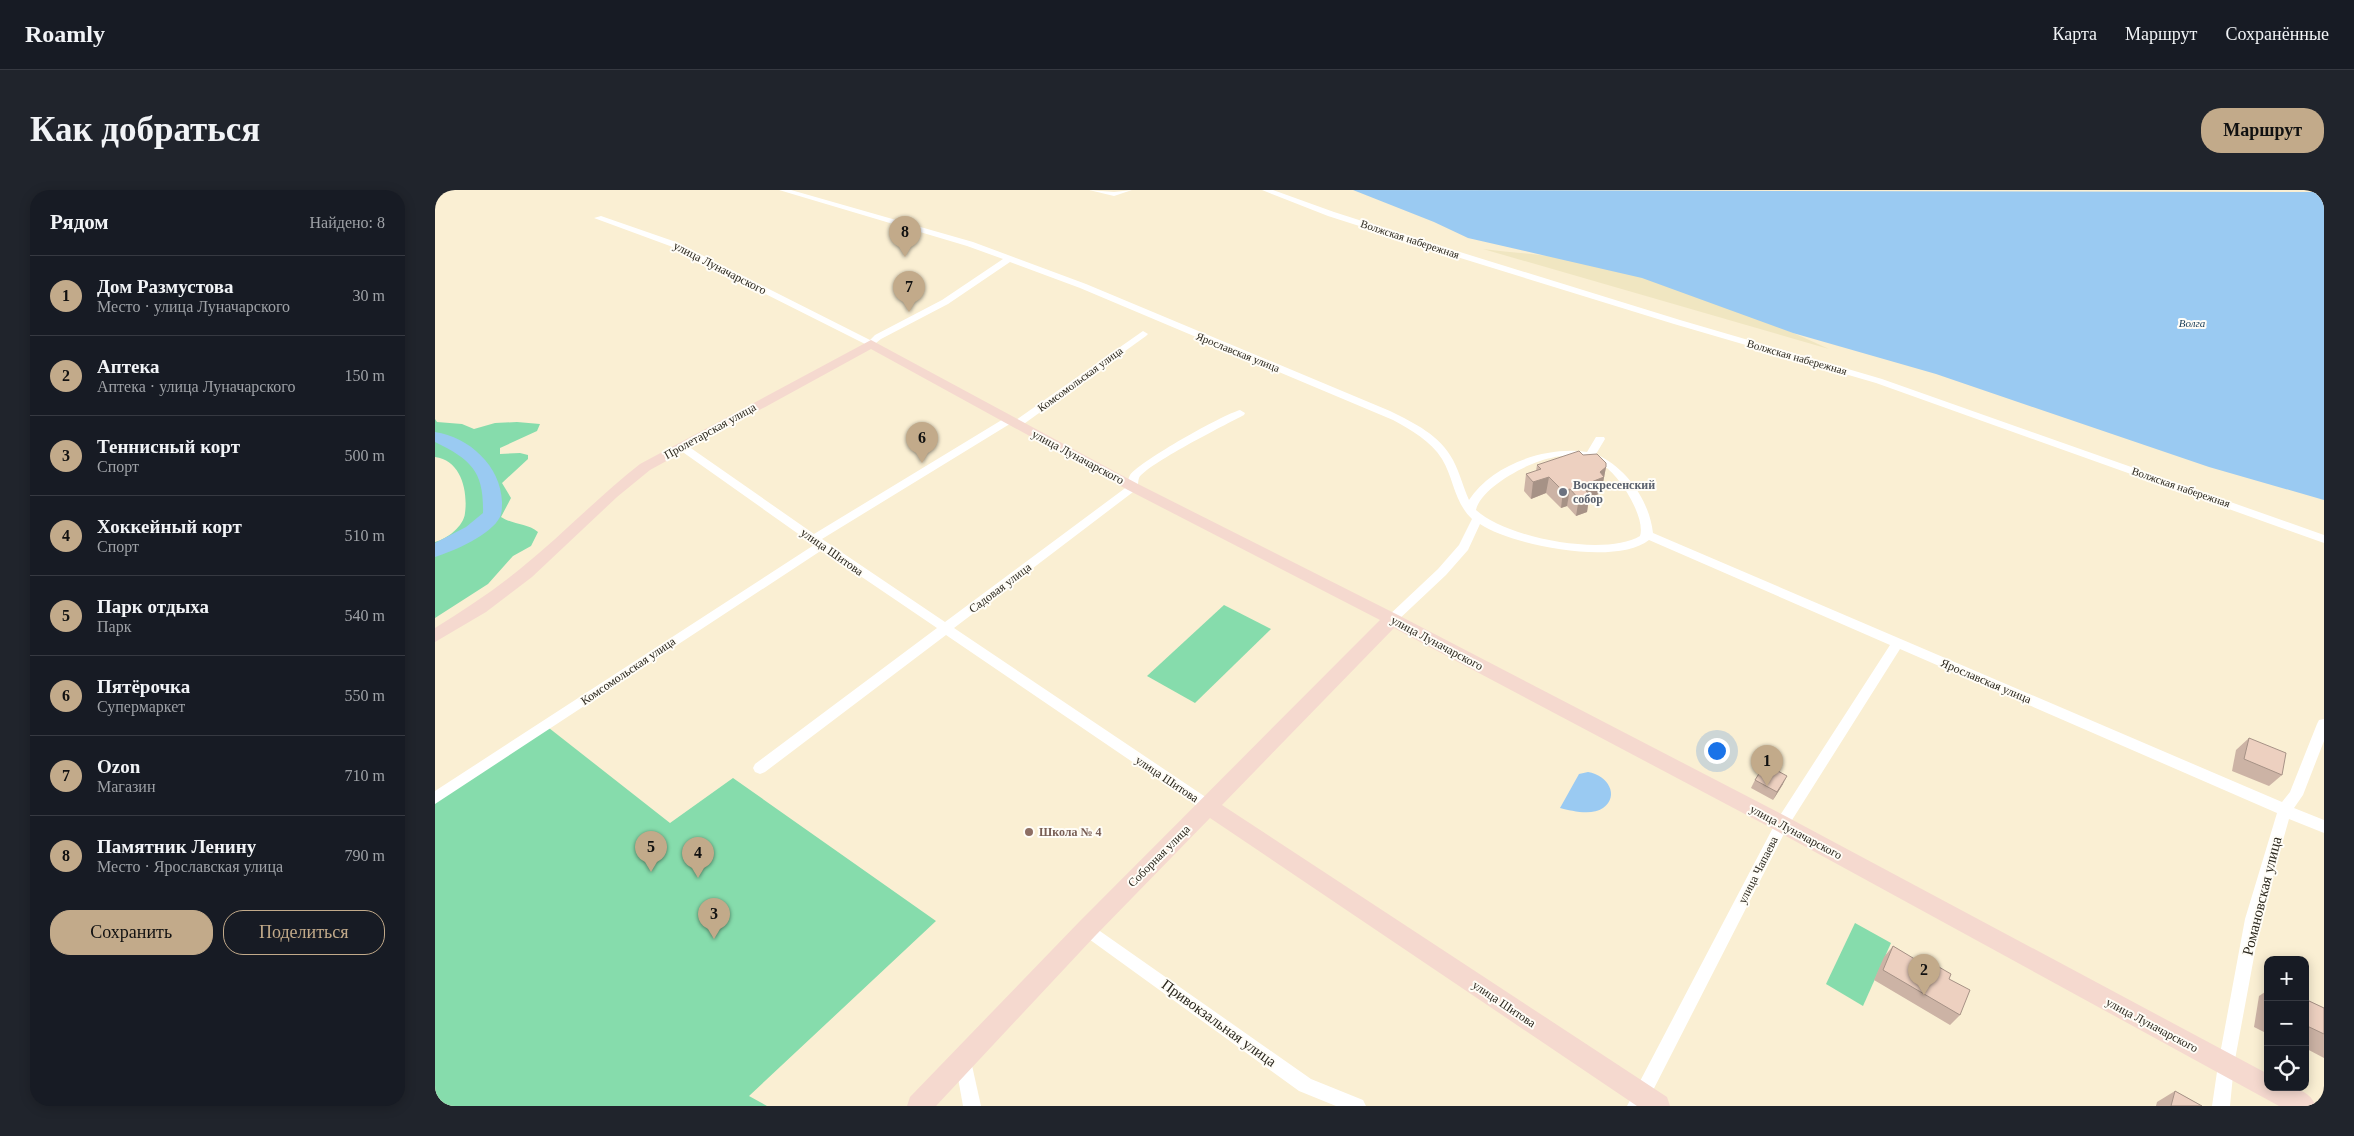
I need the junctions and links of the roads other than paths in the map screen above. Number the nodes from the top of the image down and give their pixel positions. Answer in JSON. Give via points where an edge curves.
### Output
{"nodes":[{"id":1,"x":783,"y":190,"type":"edge"},
{"id":2,"x":1093,"y":190,"type":"edge"},
{"id":3,"x":1128,"y":190,"type":"edge"},
{"id":4,"x":1266,"y":190,"type":"edge"},
{"id":5,"x":598,"y":218,"type":"dead end"},
{"id":6,"x":1009,"y":259,"type":"junction"},
{"id":7,"x":1143,"y":334,"type":"dead end"},
{"id":8,"x":871,"y":344,"type":"junction"},
{"id":9,"x":1240,"y":414,"type":"dead end"},
{"id":10,"x":1013,"y":422,"type":"junction"},
{"id":11,"x":1600,"y":439,"type":"dead end"},
{"id":12,"x":681,"y":446,"type":"junction"},
{"id":13,"x":1590,"y":455,"type":"junction"},
{"id":14,"x":1133,"y":486,"type":"junction"},
{"id":15,"x":1474,"y":514,"type":"junction"},
{"id":16,"x":1647,"y":535,"type":"junction"},
{"id":17,"x":2324,"y":539,"type":"edge"},
{"id":18,"x":818,"y":542,"type":"junction"},
{"id":19,"x":1393,"y":619,"type":"junction"},
{"id":20,"x":946,"y":629,"type":"junction"},
{"id":21,"x":435,"y":636,"type":"edge"},
{"id":22,"x":1898,"y":643,"type":"junction"},
{"id":23,"x":2322,"y":728,"type":"edge"},
{"id":24,"x":760,"y":768,"type":"dead end"},
{"id":25,"x":435,"y":798,"type":"edge"},
{"id":26,"x":1208,"y":806,"type":"junction"},
{"id":27,"x":2285,"y":809,"type":"junction"},
{"id":28,"x":1782,"y":824,"type":"junction"},
{"id":29,"x":2324,"y":827,"type":"edge"},
{"id":30,"x":1087,"y":929,"type":"junction"},
{"id":31,"x":963,"y":1061,"type":"junction"},
{"id":32,"x":2226,"y":1065,"type":"junction"},
{"id":33,"x":2264,"y":1085,"type":"edge"},
{"id":34,"x":2276,"y":1091,"type":"edge"},
{"id":35,"x":1645,"y":1102,"type":"edge"},
{"id":36,"x":919,"y":1106,"type":"edge"},
{"id":37,"x":972,"y":1106,"type":"edge"},
{"id":38,"x":1357,"y":1106,"type":"edge"},
{"id":39,"x":2221,"y":1106,"type":"edge"},
{"id":40,"x":2304,"y":1106,"type":"edge"}],
"edges":[{"from":1,"to":6,"type":"street","name":"Ярославская улица","via":[[970,244]]},
{"from":2,"to":3,"type":"street","via":[[1114,194]]},
{"from":4,"to":17,"type":"street","name":"Волжская набережная","via":[[1431,246],[1879,381]]},
{"from":5,"to":8,"type":"street","name":"улица Луначарского","via":[[673,244]]},
{"from":6,"to":8,"type":"street","name":"Пролетарская улица","via":[[945,302],[878,337]]},
{"from":6,"to":15,"type":"street","name":"Ярославская улица","via":[[1083,286],[1414,427],[1433,440],[1449,460],[1461,499]]},
{"from":7,"to":10,"type":"street","name":"Комсомольская улица"},
{"from":8,"to":10,"type":"street","name":"улица Луначарского"},
{"from":8,"to":12,"type":"street","name":"Пролетарская улица"},
{"from":9,"to":14,"type":"street","name":"Садовая улица","via":[[1148,466],[1134,477]]},
{"from":10,"to":14,"type":"street","name":"улица Луначарского"},
{"from":10,"to":18,"type":"street","name":"Комсомольская улица","via":[[918,477]]},
{"from":11,"to":13,"type":"street"},
{"from":12,"to":18,"type":"street","name":"улица Шитова"},
{"from":12,"to":21,"type":"street","name":"Пролетарская улица","via":[[645,467],[511,585]]},
{"from":13,"to":15,"type":"street","name":"Соборная улица","via":[[1554,454],[1519,465],[1474,499]]},
{"from":13,"to":16,"type":"street","via":[[1614,465],[1624,476],[1642,512]]},
{"from":14,"to":19,"type":"street","name":"улица Луначарского"},
{"from":14,"to":20,"type":"street","name":"Садовая улица"},
{"from":15,"to":16,"type":"street","via":[[1517,536],[1567,547],[1617,548],[1642,540]]},
{"from":15,"to":19,"type":"street","name":"Соборная улица","via":[[1464,547]]},
{"from":16,"to":22,"type":"street","name":"Ярославская улица"},
{"from":18,"to":20,"type":"street","name":"улица Шитова"},
{"from":18,"to":25,"type":"street","name":"Комсомольская улица"},
{"from":19,"to":26,"type":"street","name":"Соборная улица"},
{"from":19,"to":28,"type":"street","name":"улица Луначарского"},
{"from":20,"to":24,"type":"street","name":"Садовая улица"},
{"from":20,"to":26,"type":"street","name":"улица Шитова"},
{"from":22,"to":27,"type":"street","name":"Ярославская улица"},
{"from":22,"to":28,"type":"street","name":"улица Чапаева"},
{"from":23,"to":27,"type":"street","name":"Романовская улица","via":[[2296,796]]},
{"from":26,"to":30,"type":"street","name":"Соборная улица"},
{"from":26,"to":35,"type":"street","name":"улица Шитова"},
{"from":27,"to":29,"type":"street","name":"Ярославская улица"},
{"from":27,"to":32,"type":"street","name":"Романовская улица","via":[[2253,919]]},
{"from":28,"to":32,"type":"street","name":"улица Луначарского"},
{"from":28,"to":35,"type":"street","name":"улица Чапаева"},
{"from":30,"to":31,"type":"street","name":"Соборная улица"},
{"from":30,"to":38,"type":"street","name":"Привокзальная улица","via":[[1305,1084]]},
{"from":31,"to":36,"type":"street","name":"Соборная улица"},
{"from":31,"to":37,"type":"street"},
{"from":32,"to":33,"type":"street","name":"улица Луначарского"},
{"from":32,"to":39,"type":"street","name":"Романовская улица"},
{"from":34,"to":40,"type":"street","name":"улица Луначарского"}]}
